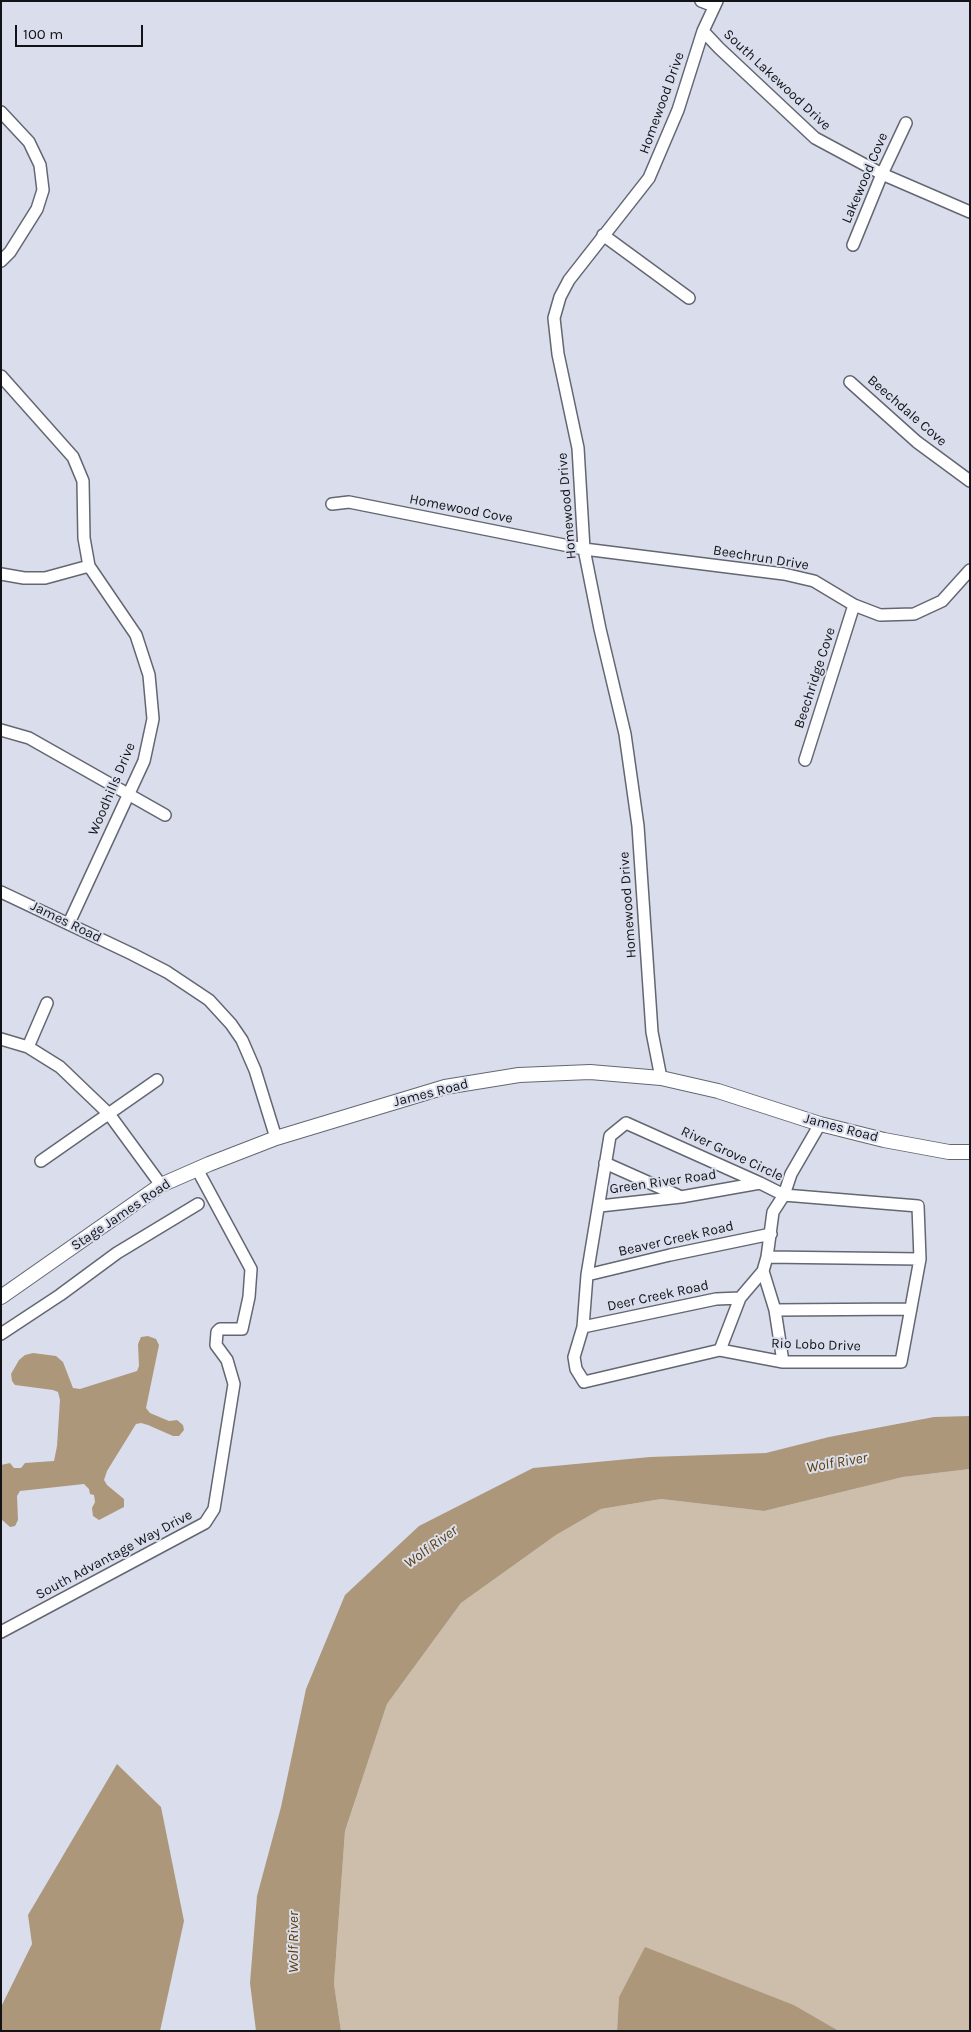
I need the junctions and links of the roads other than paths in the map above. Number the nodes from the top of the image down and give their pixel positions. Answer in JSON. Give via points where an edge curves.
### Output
{"nodes":[{"id":1,"x":701,"y":1,"type":"edge"},
{"id":2,"x":715,"y":3,"type":"edge"},
{"id":3,"x":703,"y":30,"type":"junction"},
{"id":4,"x":1,"y":112,"type":"edge"},
{"id":5,"x":906,"y":123,"type":"dead end"},
{"id":6,"x":882,"y":174,"type":"junction"},
{"id":7,"x":970,"y":212,"type":"edge"},
{"id":8,"x":603,"y":235,"type":"junction"},
{"id":9,"x":852,"y":245,"type":"dead end"},
{"id":10,"x":1,"y":261,"type":"edge"},
{"id":11,"x":688,"y":298,"type":"dead end"},
{"id":12,"x":1,"y":376,"type":"edge"},
{"id":13,"x":850,"y":382,"type":"dead end"},
{"id":14,"x":970,"y":481,"type":"edge"},
{"id":15,"x":332,"y":504,"type":"dead end"},
{"id":16,"x":584,"y":549,"type":"junction"},
{"id":17,"x":90,"y":566,"type":"junction"},
{"id":18,"x":970,"y":570,"type":"edge"},
{"id":19,"x":1,"y":574,"type":"edge"},
{"id":20,"x":854,"y":605,"type":"junction"},
{"id":21,"x":1,"y":730,"type":"edge"},
{"id":22,"x":805,"y":760,"type":"dead end"},
{"id":23,"x":129,"y":796,"type":"junction"},
{"id":24,"x":165,"y":815,"type":"dead end"},
{"id":25,"x":1,"y":892,"type":"edge"},
{"id":26,"x":69,"y":923,"type":"junction"},
{"id":27,"x":47,"y":1003,"type":"dead end"},
{"id":28,"x":1,"y":1039,"type":"edge"},
{"id":29,"x":28,"y":1047,"type":"junction"},
{"id":30,"x":660,"y":1078,"type":"junction"},
{"id":31,"x":157,"y":1080,"type":"dead end"},
{"id":32,"x":109,"y":1114,"type":"junction"},
{"id":33,"x":820,"y":1124,"type":"junction"},
{"id":34,"x":276,"y":1138,"type":"junction"},
{"id":35,"x":970,"y":1152,"type":"edge"},
{"id":36,"x":41,"y":1161,"type":"dead end"},
{"id":37,"x":605,"y":1163,"type":"junction"},
{"id":38,"x":197,"y":1169,"type":"junction"},
{"id":39,"x":760,"y":1183,"type":"junction"},
{"id":40,"x":161,"y":1185,"type":"junction"},
{"id":41,"x":784,"y":1196,"type":"junction"},
{"id":42,"x":681,"y":1197,"type":"junction"},
{"id":43,"x":198,"y":1204,"type":"dead end"},
{"id":44,"x":600,"y":1206,"type":"junction"},
{"id":45,"x":770,"y":1234,"type":"junction"},
{"id":46,"x":768,"y":1257,"type":"junction"},
{"id":47,"x":920,"y":1258,"type":"junction"},
{"id":48,"x":763,"y":1271,"type":"junction"},
{"id":49,"x":588,"y":1275,"type":"junction"},
{"id":50,"x":1,"y":1297,"type":"edge"},
{"id":51,"x":740,"y":1298,"type":"junction"},
{"id":52,"x":911,"y":1309,"type":"junction"},
{"id":53,"x":775,"y":1310,"type":"junction"},
{"id":54,"x":583,"y":1327,"type":"junction"},
{"id":55,"x":1,"y":1334,"type":"edge"},
{"id":56,"x":720,"y":1350,"type":"junction"},
{"id":57,"x":783,"y":1362,"type":"junction"},
{"id":58,"x":1,"y":1632,"type":"edge"}],
"edges":[{"from":1,"to":2,"type":"street"},
{"from":2,"to":3,"type":"street","name":"Homewood Drive"},
{"from":3,"to":6,"type":"street","name":"South Lakewood Drive","via":[[816,138]]},
{"from":3,"to":8,"type":"street","name":"Homewood Drive","via":[[678,110],[650,178]]},
{"from":4,"to":10,"type":"street","via":[[29,142],[40,165],[43,190],[37,209]]},
{"from":5,"to":6,"type":"street","name":"Lakewood Cove"},
{"from":6,"to":7,"type":"street","name":"South Lakewood Drive"},
{"from":6,"to":9,"type":"street","name":"Lakewood Cove"},
{"from":8,"to":11,"type":"street"},
{"from":8,"to":16,"type":"street","name":"Homewood Drive","via":[[569,280],[554,318],[558,354],[578,448]]},
{"from":12,"to":17,"type":"street","name":"Woodhills Drive","via":[[73,456],[83,481],[84,538]]},
{"from":13,"to":14,"type":"street","name":"Beechdale Cove","via":[[917,442]]},
{"from":15,"to":16,"type":"street","name":"Homewood Cove","via":[[348,502]]},
{"from":16,"to":20,"type":"street","name":"Beechrun Drive","via":[[784,574],[814,581]]},
{"from":16,"to":30,"type":"street","name":"Homewood Drive","via":[[625,734],[638,826],[652,1032]]},
{"from":17,"to":19,"type":"street","via":[[45,578]]},
{"from":17,"to":23,"type":"street","name":"Woodhills Drive","via":[[136,635],[149,675],[154,719],[144,761]]},
{"from":18,"to":20,"type":"street","name":"Beechrun Drive","via":[[942,601],[914,614],[880,615]]},
{"from":20,"to":22,"type":"street","name":"Beechridge Cove"},
{"from":21,"to":23,"type":"street","via":[[29,738]]},
{"from":23,"to":24,"type":"street"},
{"from":23,"to":26,"type":"street","name":"Woodhills Drive"},
{"from":25,"to":26,"type":"street","name":"James Road"},
{"from":26,"to":34,"type":"street","name":"James Road","via":[[167,972],[196,990],[219,1010],[242,1040]]},
{"from":27,"to":29,"type":"street"},
{"from":28,"to":29,"type":"street"},
{"from":29,"to":32,"type":"street","via":[[60,1067]]},
{"from":30,"to":33,"type":"main road","name":"James Road","via":[[718,1091]]},
{"from":30,"to":34,"type":"main road","name":"James Road","via":[[590,1072],[519,1075],[445,1087]]},
{"from":31,"to":32,"type":"street"},
{"from":32,"to":36,"type":"street"},
{"from":32,"to":40,"type":"street"},
{"from":33,"to":35,"type":"main road","name":"James Road","via":[[884,1140],[949,1152]]},
{"from":33,"to":41,"type":"street","via":[[791,1174]]},
{"from":34,"to":38,"type":"main road","name":"Stage James Road"},
{"from":37,"to":39,"type":"street","name":"River Grove Circle","via":[[610,1136],[626,1123]]},
{"from":37,"to":42,"type":"street"},
{"from":37,"to":44,"type":"street"},
{"from":38,"to":40,"type":"main road","name":"Stage James Road"},
{"from":38,"to":58,"type":"street","name":"South Advantage Way Drive","via":[[251,1270],[242,1329],[220,1329],[216,1332],[216,1345],[227,1360],[234,1384],[214,1509],[205,1523]]},
{"from":39,"to":41,"type":"street","name":"River Grove Circle"},
{"from":39,"to":42,"type":"street","name":"Green River Road"},
{"from":40,"to":50,"type":"main road","name":"Stage James Road"},
{"from":41,"to":45,"type":"street","via":[[774,1212]]},
{"from":41,"to":47,"type":"street","name":"River Grove Circle","via":[[918,1206]]},
{"from":42,"to":44,"type":"street","name":"Green River Road"},
{"from":43,"to":55,"type":"street","via":[[117,1253]]},
{"from":44,"to":49,"type":"street"},
{"from":45,"to":46,"type":"street"},
{"from":45,"to":49,"type":"street","name":"Beaver Creek Road"},
{"from":46,"to":47,"type":"street"},
{"from":46,"to":48,"type":"street"},
{"from":47,"to":52,"type":"street"},
{"from":48,"to":51,"type":"street"},
{"from":48,"to":53,"type":"street"},
{"from":49,"to":54,"type":"street"},
{"from":51,"to":54,"type":"street","name":"Deer Creek Road","via":[[716,1299]]},
{"from":51,"to":56,"type":"street"},
{"from":52,"to":53,"type":"street"},
{"from":52,"to":57,"type":"street","name":"Rio Lobo Drive","via":[[901,1362]]},
{"from":53,"to":57,"type":"street"},
{"from":54,"to":56,"type":"street","name":"Rio Lobo Drive","via":[[574,1357],[576,1370],[584,1382]]},
{"from":56,"to":57,"type":"street","name":"Rio Lobo Drive"}]}
